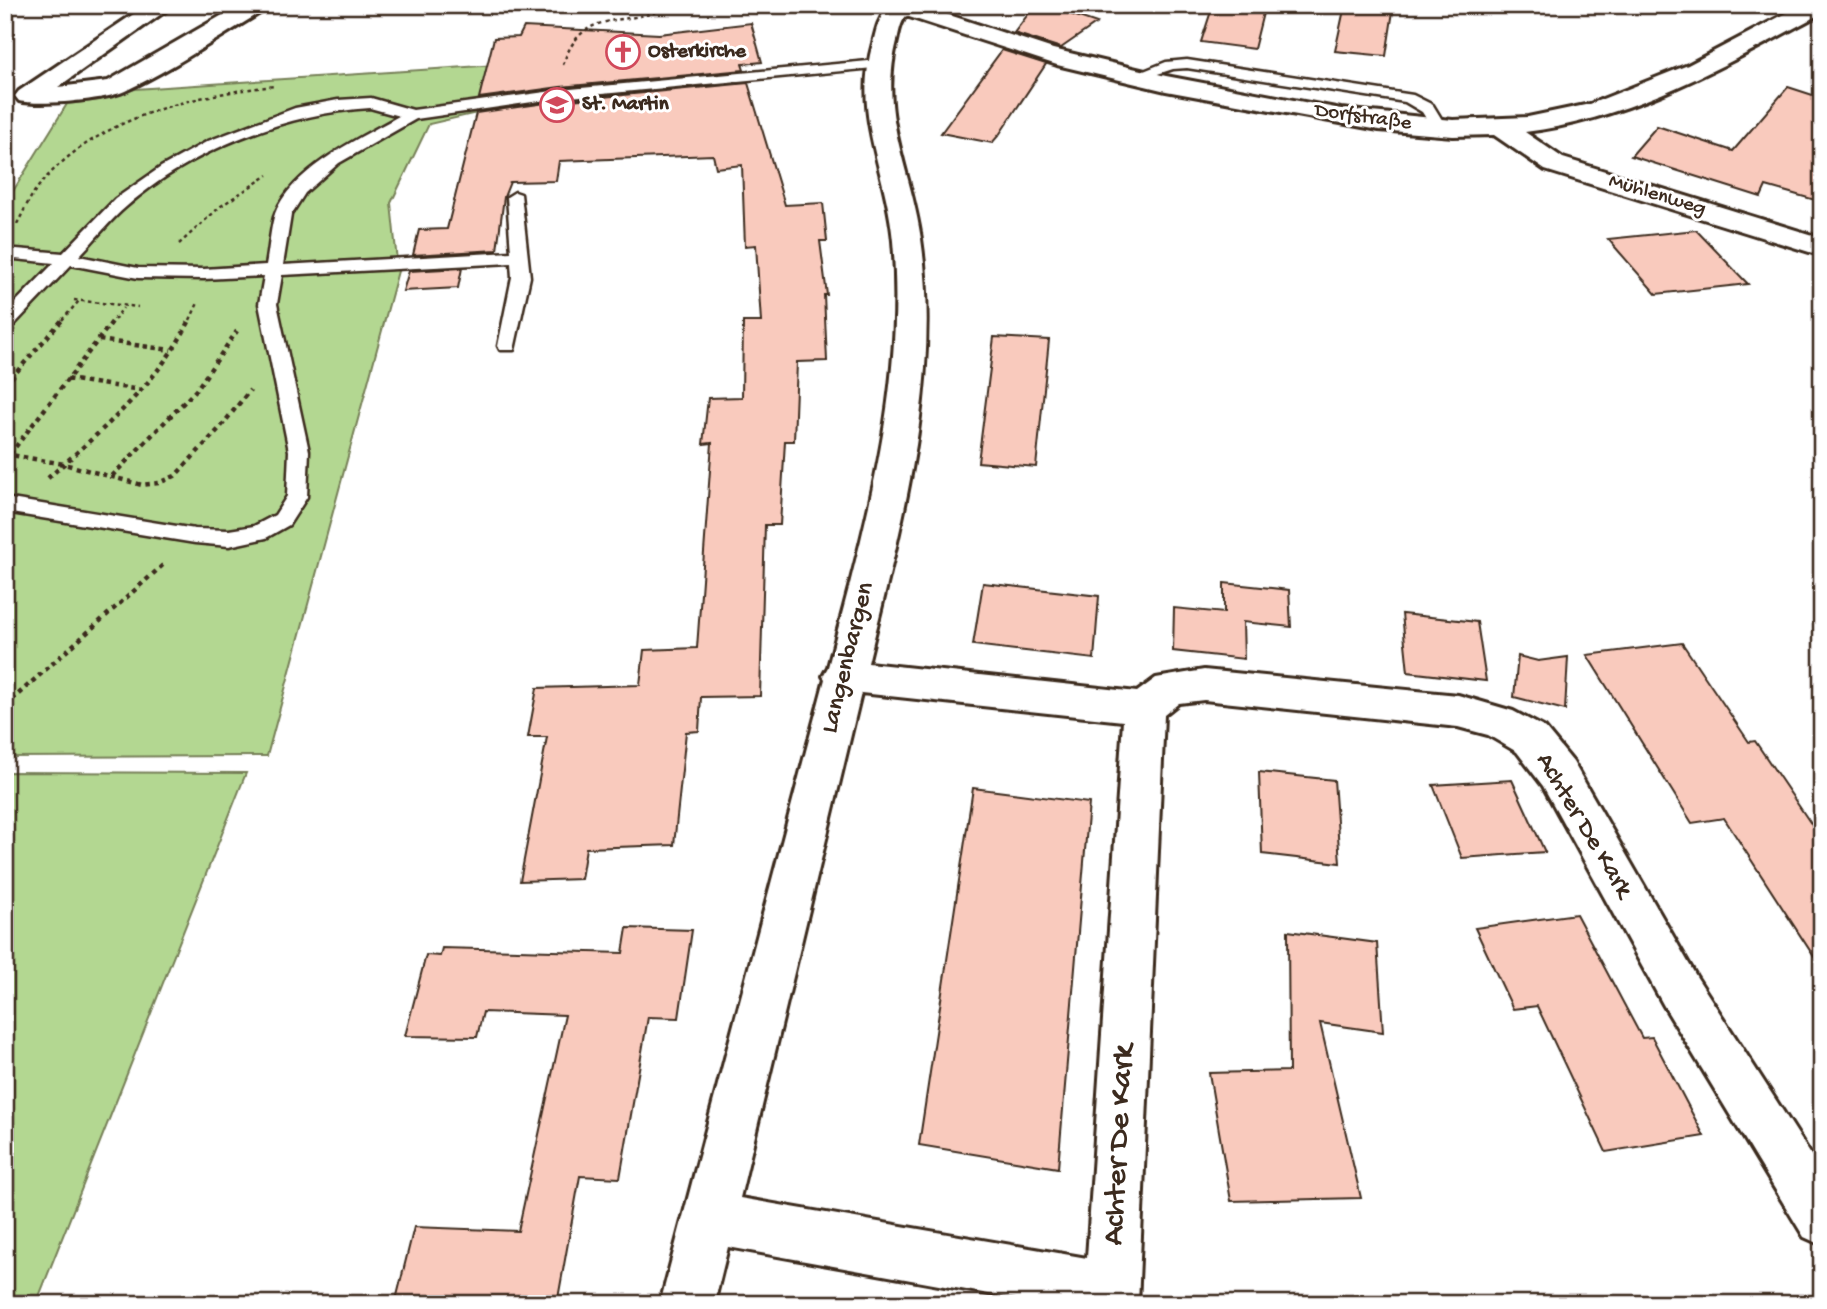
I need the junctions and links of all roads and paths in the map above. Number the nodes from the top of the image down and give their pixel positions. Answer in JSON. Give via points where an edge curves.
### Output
{"nodes":[{"id":1,"x":163,"y":5,"type":"edge"},
{"id":2,"x":257,"y":5,"type":"edge"},
{"id":3,"x":673,"y":5,"type":"edge"},
{"id":4,"x":1820,"y":5,"type":"edge"},
{"id":5,"x":898,"y":6,"type":"edge"},
{"id":6,"x":879,"y":64,"type":"junction"},
{"id":7,"x":560,"y":94,"type":"junction"},
{"id":8,"x":17,"y":96,"type":"edge"},
{"id":9,"x":412,"y":115,"type":"junction"},
{"id":10,"x":1501,"y":128,"type":"junction"},
{"id":11,"x":333,"y":160,"type":"junction"},
{"id":12,"x":515,"y":197,"type":"dead end"},
{"id":13,"x":1822,"y":247,"type":"edge"},
{"id":14,"x":5,"y":253,"type":"edge"},
{"id":15,"x":518,"y":257,"type":"junction"},
{"id":16,"x":68,"y":259,"type":"junction"},
{"id":17,"x":273,"y":269,"type":"junction"},
{"id":18,"x":204,"y":274,"type":"junction"},
{"id":19,"x":80,"y":301,"type":"dead end"},
{"id":20,"x":124,"y":307,"type":"dead end"},
{"id":21,"x":5,"y":324,"type":"edge"},
{"id":22,"x":239,"y":328,"type":"dead end"},
{"id":23,"x":98,"y":340,"type":"junction"},
{"id":24,"x":507,"y":346,"type":"dead end"},
{"id":25,"x":171,"y":350,"type":"junction"},
{"id":26,"x":282,"y":362,"type":"junction"},
{"id":27,"x":66,"y":379,"type":"junction"},
{"id":28,"x":5,"y":386,"type":"edge"},
{"id":29,"x":141,"y":390,"type":"junction"},
{"id":30,"x":8,"y":454,"type":"edge"},
{"id":31,"x":64,"y":464,"type":"junction"},
{"id":32,"x":112,"y":476,"type":"junction"},
{"id":33,"x":10,"y":506,"type":"edge"},
{"id":34,"x":195,"y":536,"type":"junction"},
{"id":35,"x":843,"y":676,"type":"junction"},
{"id":36,"x":5,"y":706,"type":"edge"},
{"id":37,"x":1144,"y":708,"type":"junction"},
{"id":38,"x":708,"y":1218,"type":"junction"},
{"id":39,"x":1822,"y":1219,"type":"edge"},
{"id":40,"x":1112,"y":1296,"type":"edge"},
{"id":41,"x":687,"y":1304,"type":"edge"}],
"edges":[{"from":1,"to":8,"type":"street"},
{"from":2,"to":8,"type":"street","via":[[115,87]]},
{"from":3,"to":7,"type":"path","via":[[654,15],[582,27],[572,36],[563,62]]},
{"from":4,"to":10,"type":"street","name":"Dorfstraße","via":[[1621,103]]},
{"from":5,"to":6,"type":"street","name":"Langenbargen"},
{"from":5,"to":10,"type":"street","name":"Dorfstraße","via":[[1066,60],[1136,77],[1355,120]]},
{"from":6,"to":7,"type":"lane"},
{"from":6,"to":35,"type":"street","name":"Langenbargen","via":[[878,112],[907,238],[912,326],[905,407],[885,519]]},
{"from":7,"to":9,"type":"lane"},
{"from":9,"to":11,"type":"lane"},
{"from":9,"to":16,"type":"lane","via":[[370,103],[349,104],[295,113],[214,144],[121,202]]},
{"from":10,"to":13,"type":"street","name":"Mühlenweg","via":[[1554,164]]},
{"from":11,"to":17,"type":"lane","via":[[299,190],[282,215]]},
{"from":11,"to":18,"type":"path","via":[[304,160],[279,169],[237,192],[202,220],[176,248],[195,254],[203,262]]},
{"from":12,"to":15,"type":"lane"},
{"from":14,"to":16,"type":"lane"},
{"from":15,"to":17,"type":"lane"},
{"from":15,"to":24,"type":"lane","via":[[521,277]]},
{"from":16,"to":18,"type":"lane","via":[[138,273]]},
{"from":16,"to":21,"type":"lane"},
{"from":17,"to":18,"type":"lane"},
{"from":17,"to":26,"type":"lane","via":[[268,304]]},
{"from":18,"to":25,"type":"path","via":[[198,305]]},
{"from":19,"to":28,"type":"path"},
{"from":20,"to":23,"type":"path"},
{"from":22,"to":32,"type":"path","via":[[220,361],[169,422]]},
{"from":23,"to":25,"type":"path"},
{"from":23,"to":27,"type":"path"},
{"from":25,"to":29,"type":"path"},
{"from":26,"to":32,"type":"path","via":[[262,374],[176,476],[142,485]]},
{"from":26,"to":34,"type":"lane","via":[[299,451],[297,497],[282,520],[259,533],[229,538]]},
{"from":27,"to":29,"type":"path"},
{"from":27,"to":30,"type":"path"},
{"from":29,"to":31,"type":"path"},
{"from":30,"to":31,"type":"path"},
{"from":31,"to":32,"type":"path"},
{"from":31,"to":33,"type":"path"},
{"from":33,"to":34,"type":"lane"},
{"from":34,"to":36,"type":"path"},
{"from":35,"to":37,"type":"street"},
{"from":35,"to":38,"type":"street","name":"Langenbargen"},
{"from":37,"to":39,"type":"street","name":"Achter De Kark","via":[[1170,688],[1204,685],[1458,711],[1499,722],[1531,740],[1558,774],[1680,991]]},
{"from":37,"to":40,"type":"street","name":"Achter De Kark"},
{"from":38,"to":40,"type":"street","name":"Achter De Kark"},
{"from":38,"to":41,"type":"street","name":"Langenbargen"}]}
